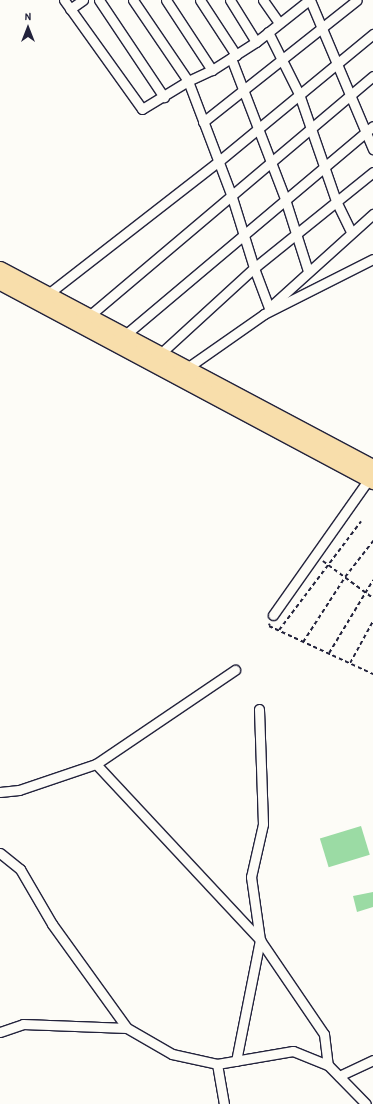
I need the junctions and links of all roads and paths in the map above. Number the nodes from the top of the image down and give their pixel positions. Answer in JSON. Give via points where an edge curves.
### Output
{"nodes":[{"id":1,"x":64,"y":0,"type":"edge"},
{"id":2,"x":83,"y":0,"type":"edge"},
{"id":3,"x":99,"y":0,"type":"edge"},
{"id":4,"x":133,"y":0,"type":"edge"},
{"id":5,"x":166,"y":0,"type":"edge"},
{"id":6,"x":200,"y":0,"type":"edge"},
{"id":7,"x":230,"y":0,"type":"edge"},
{"id":8,"x":263,"y":0,"type":"edge"},
{"id":9,"x":309,"y":0,"type":"edge"},
{"id":10,"x":358,"y":0,"type":"edge"},
{"id":11,"x":70,"y":9,"type":"junction"},
{"id":12,"x":279,"y":23,"type":"junction"},
{"id":13,"x":322,"y":27,"type":"junction"},
{"id":14,"x":268,"y":32,"type":"junction"},
{"id":15,"x":373,"y":34,"type":"edge"},
{"id":16,"x":256,"y":42,"type":"junction"},
{"id":17,"x":233,"y":56,"type":"junction"},
{"id":18,"x":282,"y":60,"type":"junction"},
{"id":19,"x":337,"y":62,"type":"junction"},
{"id":20,"x":212,"y":70,"type":"junction"},
{"id":21,"x":373,"y":76,"type":"edge"},
{"id":22,"x":188,"y":80,"type":"junction"},
{"id":23,"x":243,"y":90,"type":"junction"},
{"id":24,"x":299,"y":94,"type":"junction"},
{"id":25,"x":351,"y":95,"type":"junction"},
{"id":26,"x":164,"y":97,"type":"junction"},
{"id":27,"x":203,"y":122,"type":"junction"},
{"id":28,"x":258,"y":128,"type":"junction"},
{"id":29,"x":312,"y":128,"type":"junction"},
{"id":30,"x":369,"y":129,"type":"edge"},
{"id":31,"x":373,"y":150,"type":"edge"},
{"id":32,"x":219,"y":161,"type":"junction"},
{"id":33,"x":271,"y":162,"type":"junction"},
{"id":34,"x":325,"y":166,"type":"junction"},
{"id":35,"x":373,"y":172,"type":"edge"},
{"id":36,"x":231,"y":194,"type":"junction"},
{"id":37,"x":285,"y":199,"type":"junction"},
{"id":38,"x":336,"y":201,"type":"junction"},
{"id":39,"x":373,"y":214,"type":"edge"},
{"id":40,"x":352,"y":232,"type":"junction"},
{"id":41,"x":243,"y":234,"type":"junction"},
{"id":42,"x":296,"y":234,"type":"junction"},
{"id":43,"x":373,"y":259,"type":"edge"},
{"id":44,"x":254,"y":268,"type":"junction"},
{"id":45,"x":0,"y":269,"type":"edge"},
{"id":46,"x":308,"y":271,"type":"junction"},
{"id":47,"x":0,"y":282,"type":"edge"},
{"id":48,"x":48,"y":294,"type":"junction"},
{"id":49,"x":266,"y":311,"type":"junction"},
{"id":50,"x":89,"y":316,"type":"junction"},
{"id":51,"x":125,"y":335,"type":"junction"},
{"id":52,"x":160,"y":354,"type":"junction"},
{"id":53,"x":187,"y":368,"type":"junction"},
{"id":54,"x":372,"y":476,"type":"edge"},
{"id":55,"x":361,"y":521,"type":"dead end"},
{"id":56,"x":373,"y":541,"type":"edge"},
{"id":57,"x":315,"y":555,"type":"junction"},
{"id":58,"x":327,"y":564,"type":"junction"},
{"id":59,"x":345,"y":577,"type":"junction"},
{"id":60,"x":373,"y":580,"type":"edge"},
{"id":61,"x":365,"y":591,"type":"junction"},
{"id":62,"x":373,"y":598,"type":"edge"},
{"id":63,"x":273,"y":615,"type":"joint"},
{"id":64,"x":373,"y":621,"type":"edge"},
{"id":65,"x":279,"y":630,"type":"junction"},
{"id":66,"x":303,"y":642,"type":"junction"},
{"id":67,"x":329,"y":653,"type":"junction"},
{"id":68,"x":350,"y":663,"type":"junction"},
{"id":69,"x":235,"y":670,"type":"dead end"},
{"id":70,"x":373,"y":670,"type":"edge"},
{"id":71,"x":372,"y":674,"type":"edge"},
{"id":72,"x":259,"y":709,"type":"dead end"},
{"id":73,"x":96,"y":764,"type":"junction"},
{"id":74,"x":0,"y":792,"type":"edge"},
{"id":75,"x":0,"y":853,"type":"edge"},
{"id":76,"x":260,"y":940,"type":"junction"},
{"id":77,"x":127,"y":1028,"type":"junction"},
{"id":78,"x":0,"y":1032,"type":"edge"},
{"id":79,"x":373,"y":1060,"type":"edge"},
{"id":80,"x":236,"y":1061,"type":"junction"},
{"id":81,"x":217,"y":1064,"type":"junction"},
{"id":82,"x":328,"y":1065,"type":"junction"},
{"id":83,"x":339,"y":1076,"type":"junction"},
{"id":84,"x":224,"y":1104,"type":"edge"},
{"id":85,"x":366,"y":1104,"type":"edge"}],
"edges":[{"from":1,"to":11,"type":"street"},
{"from":2,"to":11,"type":"street"},
{"from":3,"to":26,"type":"street"},
{"from":4,"to":22,"type":"street"},
{"from":5,"to":20,"type":"street"},
{"from":6,"to":17,"type":"street"},
{"from":7,"to":16,"type":"street"},
{"from":8,"to":12,"type":"street"},
{"from":9,"to":12,"type":"street"},
{"from":9,"to":13,"type":"street"},
{"from":10,"to":13,"type":"street"},
{"from":11,"to":26,"type":"street","via":[[142,109]]},
{"from":12,"to":14,"type":"street"},
{"from":13,"to":18,"type":"street"},
{"from":13,"to":19,"type":"street"},
{"from":14,"to":16,"type":"street"},
{"from":14,"to":18,"type":"street"},
{"from":15,"to":19,"type":"street"},
{"from":16,"to":17,"type":"street"},
{"from":17,"to":20,"type":"street"},
{"from":17,"to":23,"type":"street"},
{"from":18,"to":23,"type":"street"},
{"from":18,"to":24,"type":"street"},
{"from":19,"to":24,"type":"street"},
{"from":19,"to":25,"type":"street"},
{"from":20,"to":22,"type":"street"},
{"from":21,"to":25,"type":"street"},
{"from":22,"to":26,"type":"street"},
{"from":22,"to":27,"type":"street"},
{"from":23,"to":27,"type":"street"},
{"from":23,"to":28,"type":"street"},
{"from":24,"to":28,"type":"street"},
{"from":24,"to":29,"type":"street"},
{"from":25,"to":29,"type":"street"},
{"from":25,"to":30,"type":"street"},
{"from":27,"to":32,"type":"street"},
{"from":28,"to":32,"type":"street"},
{"from":28,"to":33,"type":"street"},
{"from":29,"to":33,"type":"street"},
{"from":29,"to":34,"type":"street"},
{"from":30,"to":31,"type":"street"},
{"from":30,"to":34,"type":"street"},
{"from":32,"to":36,"type":"street"},
{"from":32,"to":48,"type":"street"},
{"from":33,"to":36,"type":"street"},
{"from":33,"to":37,"type":"street"},
{"from":34,"to":37,"type":"street"},
{"from":34,"to":38,"type":"street"},
{"from":35,"to":38,"type":"street"},
{"from":36,"to":41,"type":"street"},
{"from":36,"to":50,"type":"street"},
{"from":37,"to":41,"type":"street"},
{"from":37,"to":42,"type":"street"},
{"from":38,"to":40,"type":"street"},
{"from":38,"to":42,"type":"street"},
{"from":39,"to":40,"type":"street"},
{"from":40,"to":46,"type":"street"},
{"from":41,"to":44,"type":"street"},
{"from":41,"to":51,"type":"street"},
{"from":42,"to":44,"type":"street"},
{"from":42,"to":46,"type":"street"},
{"from":43,"to":49,"type":"street"},
{"from":44,"to":49,"type":"street"},
{"from":44,"to":52,"type":"street"},
{"from":45,"to":48,"type":"highway"},
{"from":46,"to":49,"type":"street"},
{"from":47,"to":54,"type":"highway"},
{"from":48,"to":50,"type":"highway"},
{"from":49,"to":53,"type":"street"},
{"from":50,"to":51,"type":"highway"},
{"from":51,"to":52,"type":"highway"},
{"from":52,"to":53,"type":"highway"},
{"from":53,"to":54,"type":"highway"},
{"from":54,"to":57,"type":"street"},
{"from":55,"to":58,"type":"path"},
{"from":56,"to":59,"type":"path"},
{"from":57,"to":58,"type":"path"},
{"from":57,"to":63,"type":"street"},
{"from":58,"to":59,"type":"path"},
{"from":58,"to":65,"type":"path"},
{"from":59,"to":61,"type":"path"},
{"from":59,"to":66,"type":"path"},
{"from":60,"to":61,"type":"path"},
{"from":61,"to":62,"type":"path"},
{"from":61,"to":67,"type":"path"},
{"from":63,"to":65,"type":"path","via":[[269,626]]},
{"from":64,"to":68,"type":"path"},
{"from":65,"to":66,"type":"path"},
{"from":66,"to":67,"type":"path"},
{"from":67,"to":68,"type":"path"},
{"from":68,"to":71,"type":"path"},
{"from":69,"to":73,"type":"street"},
{"from":70,"to":71,"type":"path"},
{"from":72,"to":76,"type":"street","via":[[263,824],[251,877]]},
{"from":73,"to":74,"type":"street","via":[[19,790]]},
{"from":73,"to":76,"type":"street"},
{"from":75,"to":77,"type":"street","via":[[20,869],[52,924]]},
{"from":76,"to":80,"type":"street"},
{"from":76,"to":82,"type":"street","via":[[324,1034]]},
{"from":77,"to":78,"type":"street","via":[[23,1024]]},
{"from":77,"to":81,"type":"street","via":[[172,1054]]},
{"from":79,"to":83,"type":"street"},
{"from":80,"to":81,"type":"street"},
{"from":80,"to":82,"type":"street","via":[[293,1051]]},
{"from":81,"to":84,"type":"street"},
{"from":82,"to":83,"type":"street"},
{"from":83,"to":85,"type":"street"}]}
